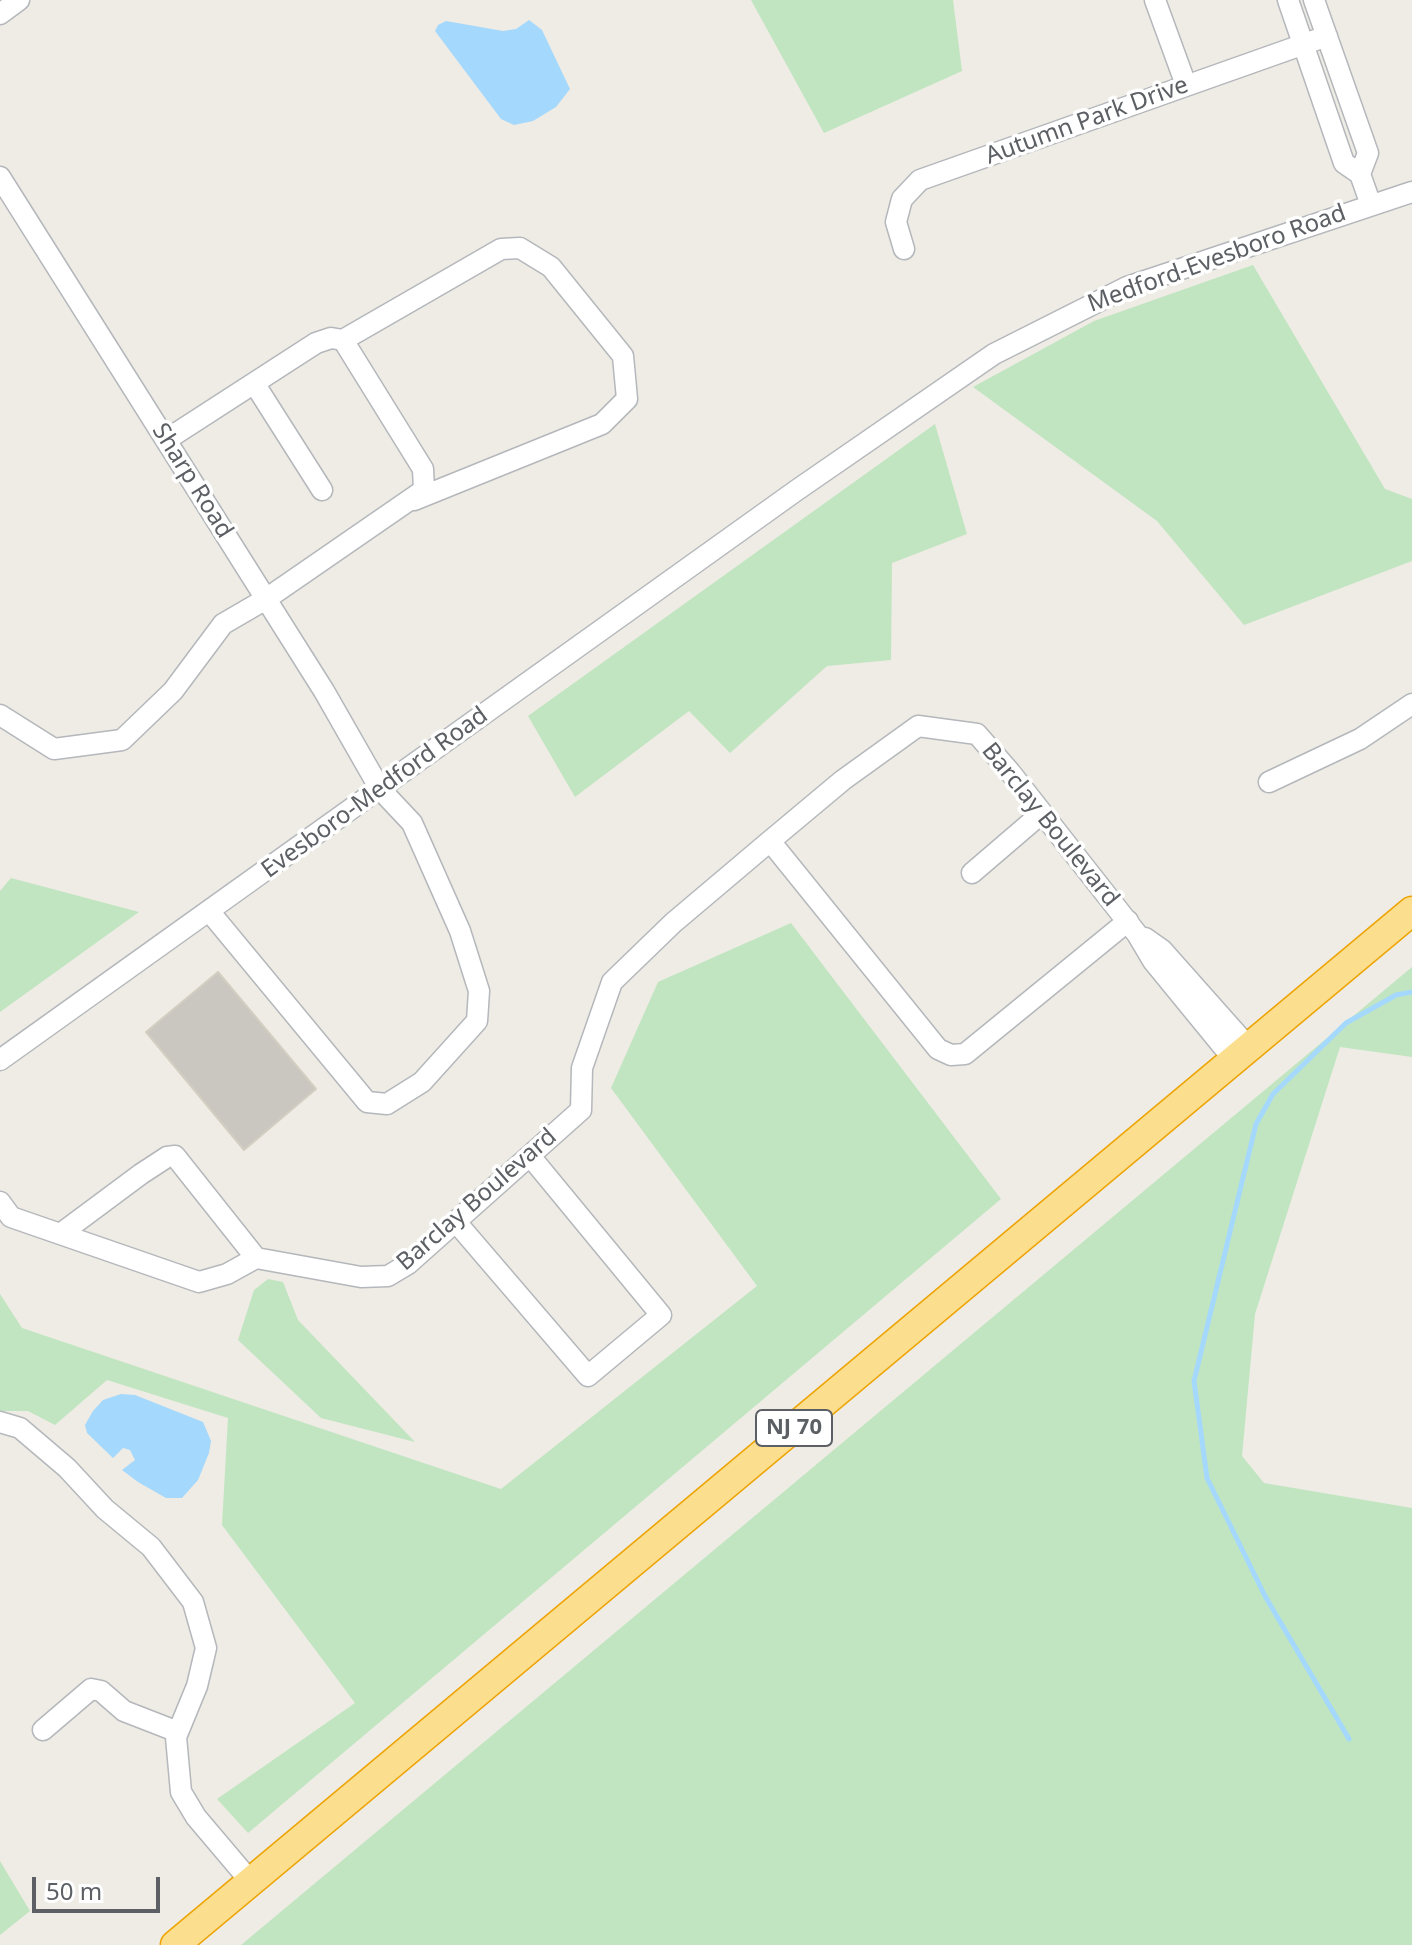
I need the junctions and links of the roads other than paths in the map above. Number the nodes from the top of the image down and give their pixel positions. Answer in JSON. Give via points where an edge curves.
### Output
{"nodes":[{"id":1,"x":19,"y":0,"type":"edge"},
{"id":2,"x":1155,"y":0,"type":"edge"},
{"id":3,"x":1288,"y":0,"type":"edge"},
{"id":4,"x":1314,"y":0,"type":"edge"},
{"id":5,"x":0,"y":14,"type":"edge"},
{"id":6,"x":1327,"y":36,"type":"junction"},
{"id":7,"x":1304,"y":44,"type":"junction"},
{"id":8,"x":1186,"y":85,"type":"junction"},
{"id":9,"x":1360,"y":174,"type":"junction"},
{"id":10,"x":0,"y":177,"type":"edge"},
{"id":11,"x":1412,"y":192,"type":"edge"},
{"id":12,"x":1371,"y":205,"type":"junction"},
{"id":13,"x":904,"y":249,"type":"dead end"},
{"id":14,"x":343,"y":340,"type":"junction"},
{"id":15,"x":254,"y":383,"type":"junction"},
{"id":16,"x":166,"y":440,"type":"junction"},
{"id":17,"x":322,"y":490,"type":"dead end"},
{"id":18,"x":414,"y":500,"type":"junction"},
{"id":19,"x":749,"y":525,"type":"joint"},
{"id":20,"x":266,"y":599,"type":"junction"},
{"id":21,"x":1412,"y":704,"type":"edge"},
{"id":22,"x":0,"y":715,"type":"edge"},
{"id":23,"x":1269,"y":782,"type":"dead end"},
{"id":24,"x":380,"y":789,"type":"junction"},
{"id":25,"x":1042,"y":813,"type":"junction"},
{"id":26,"x":770,"y":841,"type":"junction"},
{"id":27,"x":972,"y":873,"type":"dead end"},
{"id":28,"x":209,"y":911,"type":"junction"},
{"id":29,"x":1412,"y":911,"type":"edge"},
{"id":30,"x":1133,"y":928,"type":"junction"},
{"id":31,"x":1242,"y":1054,"type":"junction"},
{"id":32,"x":0,"y":1060,"type":"edge"},
{"id":33,"x":530,"y":1156,"type":"junction"},
{"id":34,"x":0,"y":1202,"type":"edge"},
{"id":35,"x":456,"y":1222,"type":"junction"},
{"id":36,"x":63,"y":1232,"type":"junction"},
{"id":37,"x":256,"y":1258,"type":"junction"},
{"id":38,"x":0,"y":1422,"type":"edge"},
{"id":39,"x":43,"y":1730,"type":"dead end"},
{"id":40,"x":178,"y":1732,"type":"junction"},
{"id":41,"x":251,"y":1882,"type":"junction"},
{"id":42,"x":175,"y":1945,"type":"edge"}],
"edges":[{"from":1,"to":5,"type":"street"},
{"from":2,"to":8,"type":"street"},
{"from":3,"to":7,"type":"street"},
{"from":4,"to":6,"type":"street"},
{"from":6,"to":7,"type":"street","name":"Autumn Park Drive"},
{"from":6,"to":9,"type":"street","via":[[1368,153]]},
{"from":7,"to":8,"type":"street","name":"Autumn Park Drive"},
{"from":7,"to":9,"type":"street","via":[[1344,163]]},
{"from":8,"to":13,"type":"street","name":"Autumn Park Drive","via":[[920,180],[902,199],[896,222]]},
{"from":9,"to":12,"type":"street"},
{"from":10,"to":16,"type":"street","name":"Sharp Road"},
{"from":11,"to":12,"type":"street","name":"Medford-Evesboro Road"},
{"from":12,"to":19,"type":"street","name":"Medford-Evesboro Road","via":[[1163,274],[1036,330],[914,408]]},
{"from":14,"to":15,"type":"street","via":[[316,343]]},
{"from":14,"to":18,"type":"street","via":[[423,469],[424,490]]},
{"from":14,"to":18,"type":"street","via":[[501,249],[520,248],[551,267],[623,356],[627,399],[602,424]]},
{"from":15,"to":16,"type":"street"},
{"from":15,"to":17,"type":"street"},
{"from":16,"to":20,"type":"street","name":"Sharp Road"},
{"from":18,"to":20,"type":"street"},
{"from":19,"to":24,"type":"street","name":"Evesboro-Medford Road"},
{"from":20,"to":22,"type":"street","via":[[223,624],[173,691],[122,740],[54,749]]},
{"from":20,"to":24,"type":"street","name":"Sharp Road"},
{"from":21,"to":23,"type":"street","via":[[1360,739]]},
{"from":24,"to":28,"type":"street","name":"Evesboro-Medford Road"},
{"from":24,"to":28,"type":"street","name":"Sharp Road","via":[[412,823],[460,931],[479,991],[477,1021],[422,1082],[387,1104],[367,1102]]},
{"from":25,"to":26,"type":"street","name":"Barclay Boulevard","via":[[977,734],[918,726]]},
{"from":25,"to":27,"type":"street"},
{"from":25,"to":30,"type":"street","name":"Barclay Boulevard"},
{"from":26,"to":30,"type":"street","name":"Barclay Boulevard","via":[[938,1049],[951,1055],[965,1054]]},
{"from":26,"to":33,"type":"street","name":"Barclay Boulevard","via":[[612,982],[582,1068],[581,1110]]},
{"from":28,"to":32,"type":"street","name":"Evesboro-Medford Road"},
{"from":29,"to":31,"type":"highway","number":"NJ 70"},
{"from":30,"to":31,"type":"street","name":"Barclay Boulevard","via":[[1153,961]]},
{"from":31,"to":41,"type":"highway","number":"NJ 70"},
{"from":33,"to":35,"type":"street","name":"Barclay Boulevard"},
{"from":33,"to":35,"type":"street","via":[[661,1315],[588,1376]]},
{"from":34,"to":36,"type":"street","via":[[11,1217]]},
{"from":35,"to":37,"type":"street","name":"Barclay Boulevard","via":[[388,1276],[361,1277]]},
{"from":36,"to":37,"type":"street","via":[[199,1282]]},
{"from":36,"to":37,"type":"street","via":[[141,1174],[175,1156]]},
{"from":38,"to":40,"type":"street","via":[[20,1428],[67,1468],[151,1547],[193,1602],[206,1648]]},
{"from":39,"to":40,"type":"street","via":[[91,1689],[124,1711]]},
{"from":40,"to":41,"type":"street","via":[[181,1792]]},
{"from":41,"to":42,"type":"highway","number":"NJ 70"}]}
